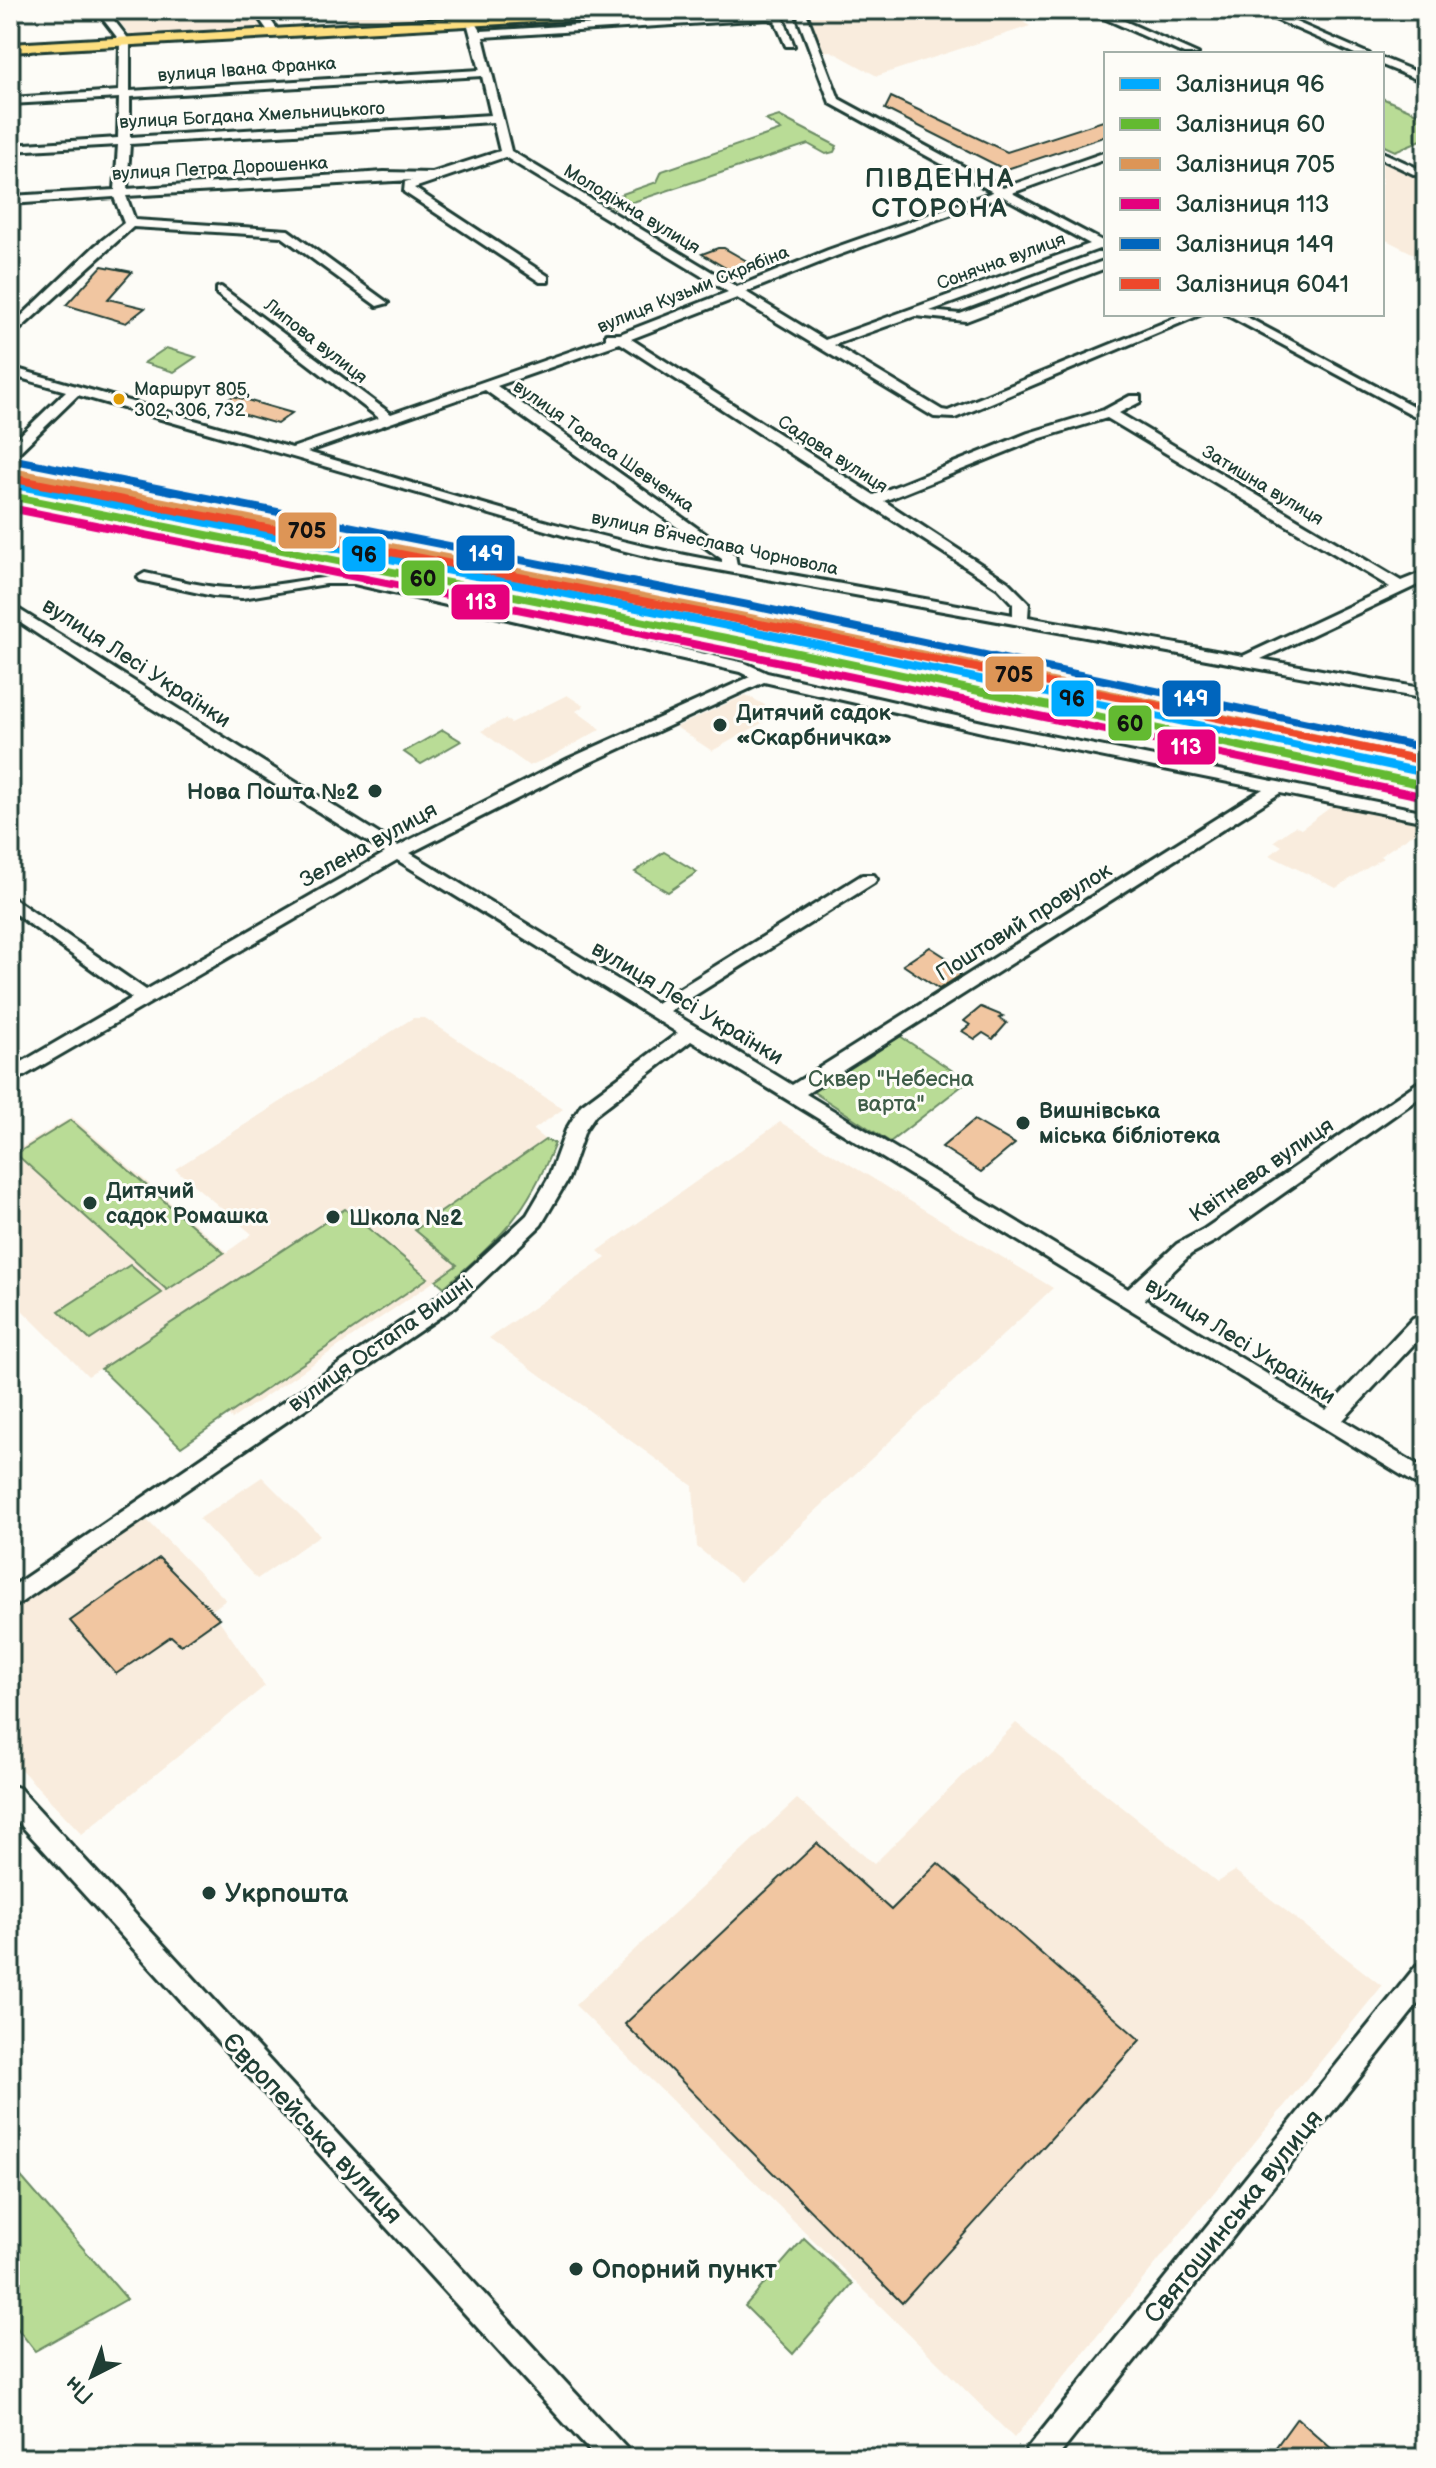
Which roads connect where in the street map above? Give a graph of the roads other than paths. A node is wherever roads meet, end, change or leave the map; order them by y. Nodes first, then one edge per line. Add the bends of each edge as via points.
1 (101, 10) edge
2 (258, 10) edge
3 (462, 10) edge
4 (676, 10) edge
5 (800, 10) edge
6 (1074, 10) edge
7 (1091, 10) edge
8 (1259, 10) edge
9 (474, 28) junction
10 (275, 33) junction
11 (125, 41) junction
12 (790, 44) dead end
13 (10, 48) edge
14 (1168, 52) edge
15 (1188, 52) edge
16 (1359, 52) edge
17 (1384, 62) edge
18 (485, 73) junction
19 (1426, 80) edge
20 (125, 95) junction
21 (10, 101) edge
22 (497, 118) junction
23 (124, 141) junction
24 (10, 148) edge
25 (506, 153) junction
26 (1104, 156) edge
27 (1384, 156) edge
28 (1426, 176) edge
29 (432, 177) junction
30 (121, 192) junction
31 (1002, 192) junction
32 (10, 200) edge
33 (130, 223) junction
34 (1103, 246) edge
35 (1104, 265) edge
36 (544, 279) dead end
37 (221, 291) dead end
38 (736, 293) junction
39 (382, 303) dead end
40 (914, 312) junction
41 (1191, 316) edge
42 (1235, 316) edge
43 (10, 334) edge
44 (614, 337) junction
45 (823, 345) junction
46 (10, 371) edge
47 (487, 385) junction
48 (75, 390) junction
49 (1135, 399) dead end
50 (1109, 413) junction
51 (1426, 418) edge
52 (389, 419) junction
53 (10, 453) edge
54 (292, 453) junction
55 (872, 501) junction
56 (729, 569) junction
57 (1426, 575) edge
58 (145, 577) dead end
59 (1401, 587) junction
60 (10, 609) edge
61 (1020, 621) junction
62 (1244, 661) junction
63 (762, 677) junction
64 (1426, 694) edge
65 (1278, 786) junction
66 (1426, 817) edge
67 (397, 853) junction
68 (868, 879) dead end
69 (10, 902) edge
70 (145, 999) junction
71 (656, 1011) junction
72 (691, 1032) junction
73 (10, 1077) edge
74 (1426, 1084) edge
75 (792, 1094) junction
76 (1129, 1300) junction
77 (1426, 1321) edge
78 (1328, 1422) junction
79 (1426, 1481) edge
80 (10, 1600) edge
81 (10, 1796) edge
82 (1426, 1974) edge
83 (616, 2458) edge
84 (1038, 2458) edge

1 - 11 street
2 - 10 street
3 - 9 street
4 - 9 main road
5 - 31 street via 834,101
6 - 14 street
7 - 15 street
8 - 16 street
9 - 10 main road
9 - 12 street via 569,34 769,16 779,19
9 - 18 street
10 - 11 main road
11 - 13 main road
11 - 20 street
17 - 19 street
18 - 20 street, вулиця Івана Франка
18 - 22 street
20 - 21 street, вулиця Івана Франка
20 - 23 street
22 - 23 street, вулиця Богдана Хмельницького
22 - 25 street
23 - 24 street, вулиця Богдана Хмельницького
23 - 30 street
25 - 29 street
25 - 38 street, Молодіжна вулиця
26 - 31 street, вулиця Кузьми Скрябіна
27 - 28 street
29 - 30 street, вулиця Петра Дорошенка
29 - 36 street via 408,189
30 - 32 street, вулиця Петра Дорошенка
30 - 33 street
31 - 34 street
31 - 38 street, вулиця Кузьми Скрябіна
33 - 39 street via 284,233
33 - 43 street
34 - 40 street, Сонячна вулиця
35 - 40 street, Сонячна вулиця via 961,318
37 - 52 street, Липова вулиця
38 - 44 street, вулиця Кузьми Скрябіна
38 - 45 street, Молодіжна вулиця
40 - 45 street, Сонячна вулиця
41 - 45 street, Молодіжна вулиця via 950,415 939,414
42 - 51 street
44 - 47 street, вулиця Кузьми Скрябіна
44 - 55 street, Садова вулиця
46 - 48 street, вулиця Вʼячеслава Чорновола
47 - 52 street, вулиця Кузьми Скрябіна
47 - 56 street, вулиця Тараса Шевченка via 730,558
48 - 53 street
48 - 54 street, вулиця Вʼячеслава Чорновола
49 - 50 street
50 - 55 street via 1033,436
50 - 59 street, Затишна вулиця
52 - 54 street, вулиця Кузьми Скрябіна
54 - 56 street, вулиця Вʼячеслава Чорновола via 571,533
55 - 61 street, Садова вулиця via 1003,585 1021,603
56 - 61 street, вулиця Вʼячеслава Чорновола
57 - 59 street
58 - 63 street via 242,593 354,580 745,668
59 - 62 street
60 - 67 street, вулиця Лесі Українки
61 - 62 street, вулиця Вʼячеслава Чорновола
62 - 64 street, вулиця Вʼячеслава Чорновола
63 - 65 street
63 - 67 street, Зелена вулиця via 638,732
65 - 66 street
65 - 75 street, Поштовий провулок
67 - 70 street, Зелена вулиця
67 - 71 street, вулиця Лесі Українки
68 - 71 street
69 - 70 street
70 - 73 street, Зелена вулиця
71 - 72 street, вулиця Лесі Українки
72 - 75 street, вулиця Лесі Українки
72 - 80 street, вулиця Остапа Вишні via 588,1110 534,1220 449,1300
74 - 76 street, Квітнева вулиця via 1184,1249
75 - 76 street, вулиця Лесі Українки
76 - 78 street, вулиця Лесі Українки
77 - 78 street
78 - 79 street, вулиця Лесі Українки
81 - 83 street, Європейська вулиця
82 - 84 street, Святошинська вулиця

